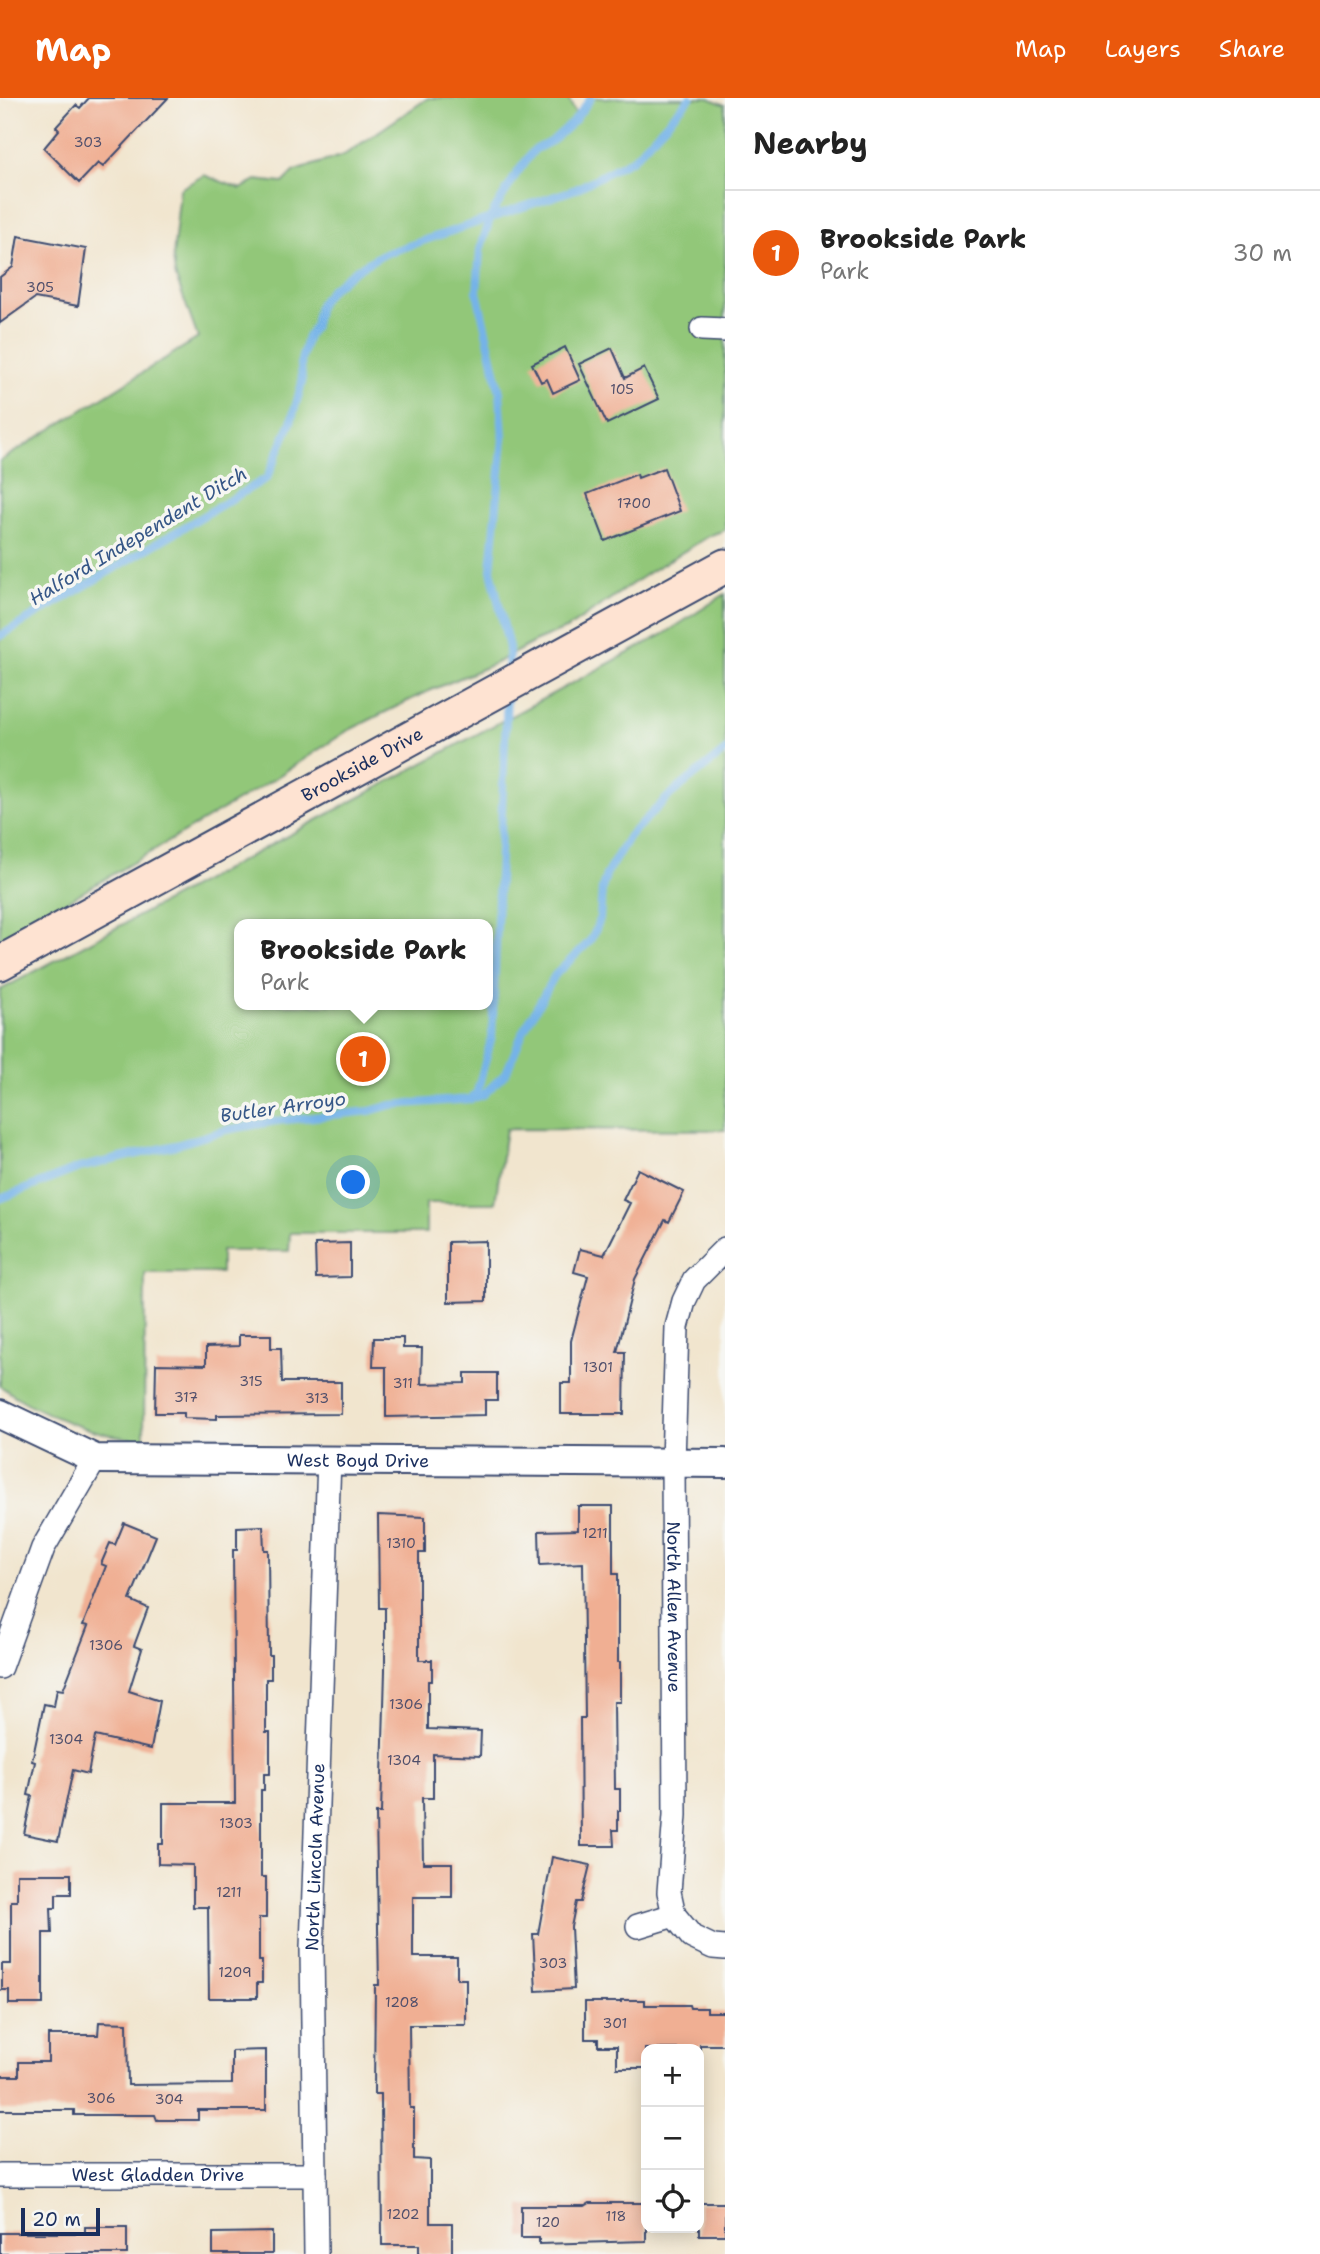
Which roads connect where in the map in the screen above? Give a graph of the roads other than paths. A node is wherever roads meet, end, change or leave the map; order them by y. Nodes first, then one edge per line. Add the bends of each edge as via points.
1 (702, 329) dead end
2 (725, 330) edge
3 (725, 566) edge
4 (0, 963) edge
5 (725, 1249) edge
6 (0, 1414) edge
7 (95, 1459) junction
8 (329, 1459) junction
9 (673, 1463) junction
10 (725, 1463) edge
11 (0, 1667) edge
12 (674, 1915) junction
13 (638, 1926) dead end
14 (725, 1948) edge
15 (0, 2175) edge
16 (315, 2175) junction
17 (316, 2254) edge

1 - 2 street
3 - 4 main road, Brookside Drive
5 - 9 street, North Allen Avenue via 694,1280 677,1327
6 - 7 street, West Boyd Drive
7 - 8 street, West Boyd Drive
7 - 11 street via 43,1548
8 - 9 street, West Boyd Drive
8 - 16 street, North Lincoln Avenue via 312,1948
9 - 10 street, West Boyd Drive
9 - 12 street, North Allen Avenue via 675,1815 669,1892
12 - 13 street
12 - 14 street via 692,1937
15 - 16 street, West Gladden Drive
16 - 17 street, North Lincoln Avenue

